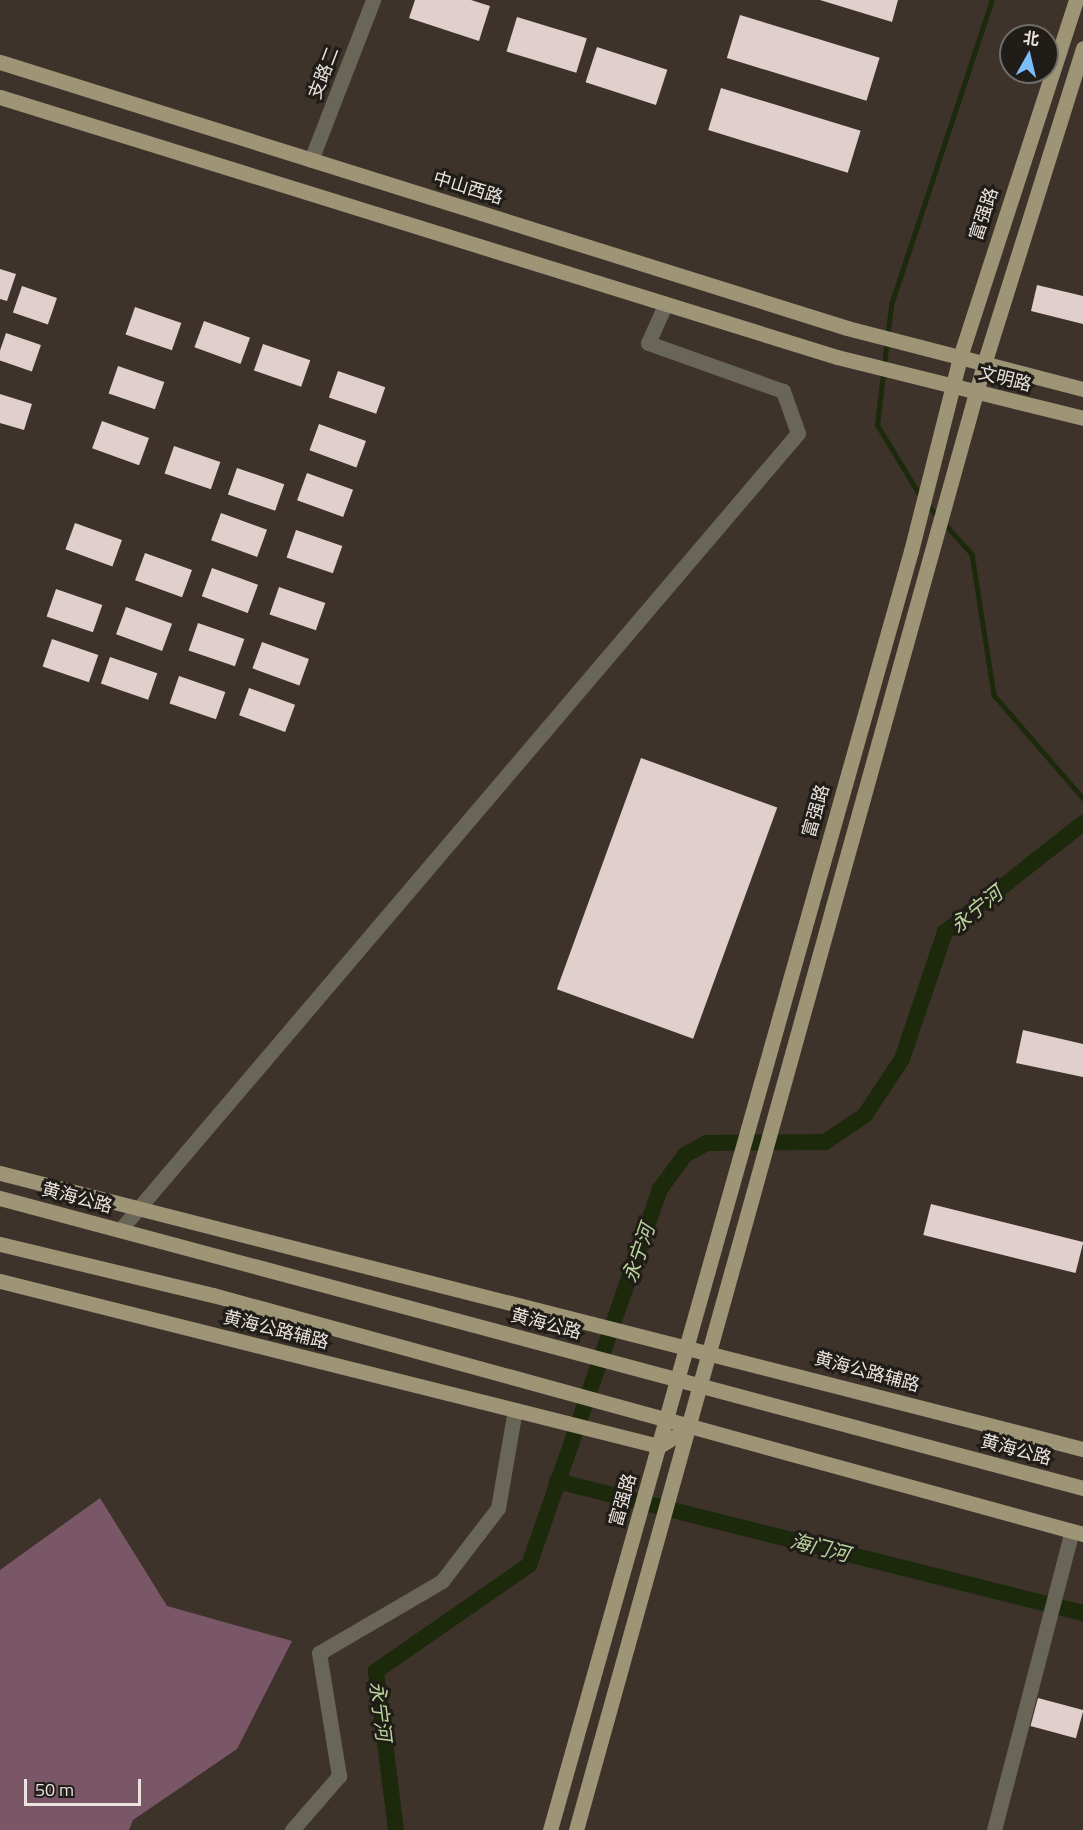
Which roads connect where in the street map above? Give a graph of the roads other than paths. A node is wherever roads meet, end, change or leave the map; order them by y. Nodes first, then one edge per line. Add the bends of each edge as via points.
1 (373, 0) edge
2 (1076, 0) edge
3 (1083, 48) edge
4 (0, 62) edge
5 (0, 97) edge
6 (311, 160) junction
7 (665, 305) junction
8 (925, 348) joint
9 (960, 357) junction
10 (984, 364) junction
11 (953, 386) junction
12 (1083, 389) edge
13 (977, 392) junction
14 (1083, 418) edge
15 (0, 1173) edge
16 (0, 1198) edge
17 (138, 1210) junction
18 (120, 1230) junction
19 (0, 1244) edge
20 (0, 1281) edge
21 (688, 1345) junction
22 (711, 1351) junction
23 (678, 1381) junction
24 (702, 1388) junction
25 (515, 1410) junction
26 (667, 1420) junction
27 (691, 1426) junction
28 (659, 1446) junction
29 (1083, 1449) edge
30 (1083, 1488) edge
31 (1078, 1533) edge
32 (292, 1830) edge
33 (550, 1830) edge
34 (576, 1830) edge
35 (994, 1830) edge

1 - 6 street, 支路二
2 - 9 main road, 富强路
3 - 10 main road
4 - 6 main road, 中山西路
5 - 7 main road
6 - 8 main road, 中山西路 via 847,328
7 - 11 main road, 文明路 via 837,357
7 - 17 street via 648,343 783,391 798,433
8 - 9 main road, 文明路
9 - 10 main road, 文明路
9 - 11 main road, 富强路
10 - 12 main road, 文明路
10 - 13 main road
11 - 13 main road, 文明路
11 - 21 main road, 富强路 via 910,551 758,1080
13 - 14 main road, 文明路
13 - 22 main road via 933,562 783,1082
15 - 17 main road
16 - 18 main road, 黄海公路
17 - 18 street
17 - 21 main road, 黄海公路辅路
18 - 23 main road, 黄海公路
19 - 26 main road via 213,1295
20 - 25 main road, 黄海公路辅路
21 - 22 main road, 黄海公路辅路
21 - 23 main road, 富强路
22 - 24 main road
22 - 29 main road, 黄海公路辅路
23 - 24 main road, 黄海公路
23 - 26 main road, 富强路
24 - 27 main road
24 - 30 main road, 黄海公路
25 - 28 main road, 黄海公路辅路
25 - 32 street via 498,1508 442,1581 319,1653 339,1776
26 - 27 main road
26 - 28 main road, 富强路
27 - 28 main road
27 - 31 main road
27 - 34 main road
28 - 33 main road, 富强路
31 - 35 street

